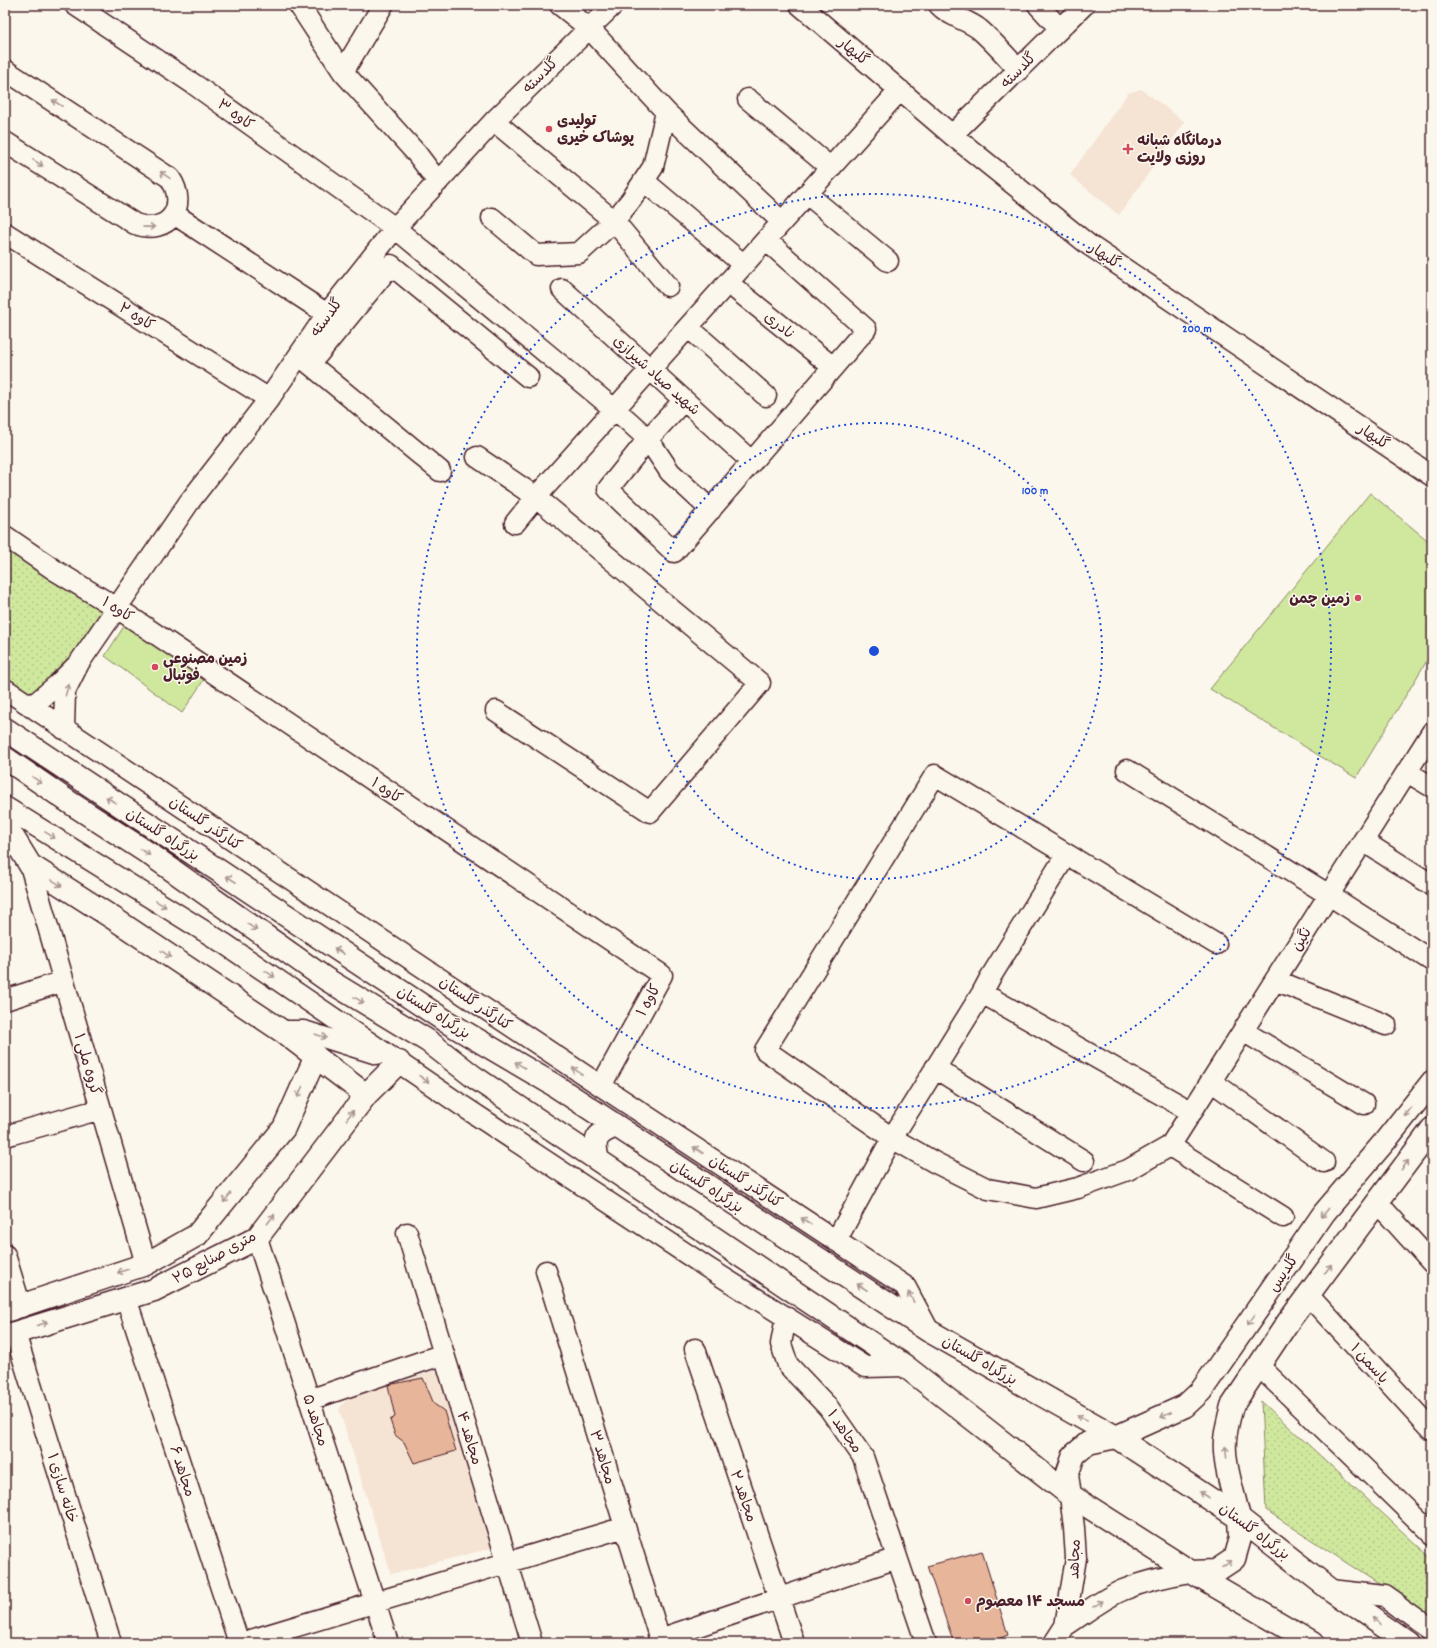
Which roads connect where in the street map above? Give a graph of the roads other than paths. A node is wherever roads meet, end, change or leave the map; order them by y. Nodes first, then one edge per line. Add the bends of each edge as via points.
1 (75, 5) edge
2 (299, 5) edge
3 (383, 5) edge
4 (560, 5) edge
5 (613, 5) edge
6 (800, 5) edge
7 (939, 5) edge
8 (1038, 5) edge
9 (1084, 5) edge
10 (589, 28) junction
11 (1060, 29) junction
12 (5, 70) edge
13 (1019, 70) junction
14 (343, 72) junction
15 (900, 90) junction
16 (748, 99) dead end
17 (666, 112) junction
18 (494, 121) junction
19 (952, 135) junction
20 (5, 142) edge
21 (831, 168) junction
22 (644, 181) junction
23 (438, 182) junction
24 (807, 194) junction
25 (174, 214) junction
26 (492, 218) dead end
27 (614, 221) junction
28 (782, 222) junction
29 (395, 228) junction
30 (5, 234) edge
31 (766, 240) junction
32 (888, 261) dead end
33 (744, 265) junction
34 (728, 283) junction
35 (668, 286) dead end
36 (562, 289) dead end
37 (327, 314) junction
38 (688, 327) junction
39 (305, 360) junction
40 (833, 367) junction
41 (650, 370) junction
42 (528, 377) dead end
43 (766, 396) dead end
44 (269, 399) junction
45 (684, 400) junction
46 (615, 410) junction
47 (648, 439) junction
48 (477, 457) dead end
49 (752, 462) junction
50 (440, 471) dead end
51 (1432, 476) edge
52 (536, 497) junction
53 (711, 510) junction
54 (515, 523) dead end
55 (5, 536) edge
56 (117, 608) junction
57 (79, 663) junction
58 (5, 689) edge
59 (31, 707) junction
60 (496, 711) dead end
61 (5, 729) edge
62 (64, 729) junction
63 (1432, 732) edge
64 (5, 758) edge
65 (1127, 770) dead end
66 (1407, 772) junction
67 (1432, 787) edge
68 (5, 807) edge
69 (11, 820) edge
70 (1363, 841) junction
71 (1066, 855) junction
72 (30, 866) junction
73 (1432, 885) edge
74 (1329, 895) junction
75 (1216, 944) dead end
76 (1432, 961) edge
77 (1275, 980) junction
78 (64, 982) junction
79 (982, 993) junction
80 (5, 1000) edge
81 (1386, 1025) dead end
82 (1243, 1030) junction
83 (282, 1031) junction
84 (316, 1056) junction
85 (399, 1062) junction
86 (935, 1068) junction
87 (1211, 1081) junction
88 (1432, 1082) edge
89 (601, 1086) junction
90 (366, 1095) junction
91 (1364, 1104) dead end
92 (101, 1109) junction
93 (589, 1109) junction
94 (1192, 1112) junction
95 (616, 1126) junction
96 (1432, 1129) edge
97 (5, 1136) edge
98 (892, 1138) junction
99 (569, 1141) junction
100 (1170, 1146) junction
101 (598, 1160) junction
102 (1084, 1162) dead end
103 (1324, 1162) dead end
104 (1377, 1202) junction
105 (1282, 1217) dead end
106 (407, 1233) dead end
107 (257, 1238) junction
108 (836, 1241) junction
109 (5, 1255) edge
110 (1432, 1263) edge
111 (146, 1264) junction
112 (546, 1271) dead end
113 (154, 1290) junction
114 (1308, 1295) junction
115 (126, 1298) junction
116 (13, 1309) edge
117 (786, 1317) junction
118 (930, 1331) junction
119 (10, 1334) edge
120 (695, 1349) dead end
121 (444, 1354) junction
122 (905, 1366) junction
123 (1259, 1366) junction
124 (309, 1400) junction
125 (1432, 1430) edge
126 (1116, 1437) junction
127 (1070, 1495) junction
128 (1239, 1518) junction
129 (625, 1527) junction
130 (1432, 1534) edge
131 (897, 1558) junction
132 (508, 1562) junction
133 (1191, 1572) junction
134 (1332, 1590) junction
135 (779, 1598) junction
136 (375, 1602) junction
137 (1065, 1626) junction
138 (1432, 1630) edge
139 (660, 1641) edge
140 (1308, 1641) edge
141 (111, 1643) edge
142 (240, 1643) edge
143 (388, 1643) edge
144 (532, 1643) edge
145 (794, 1643) edge
146 (926, 1643) edge
147 (1054, 1643) edge
148 (1408, 1643) edge

1 - 29 street, کاوه ۳ via 195,85
2 - 14 street
3 - 14 street
4 - 10 street
5 - 10 street, گلدسته
6 - 15 street, گلبهار
7 - 13 street via 955,18 979,30
8 - 11 street
9 - 11 street, گلدسته
10 - 17 street
10 - 18 street, گلدسته
11 - 13 street, گلدسته
25 -> 12 street via 178,197 170,178
13 - 19 street, گلدسته
14 - 23 street
15 - 19 street, گلبهار
15 - 21 street
16 - 21 street
17 - 22 street via 653,168
17 - 28 street
18 - 23 street, گلدسته
18 - 27 street
19 - 51 street, گلبهار via 1089,245
20 -> 25 street via 144,228 164,224
21 - 24 street
22 - 27 street
22 - 33 street
23 - 29 street, گلدسته
24 - 28 street
24 - 32 street
25 - 37 street
26 - 27 street via 536,255 579,253
27 - 35 street
28 - 31 street
29 - 37 street, گلدسته
29 - 46 street, کاوه ۳
30 - 44 street, کاوه ۲
31 - 33 street
31 - 40 street via 866,329
33 - 34 street
34 - 38 street
34 - 40 street, نادری
36 - 41 street, شهید صیاد شیرازی
37 - 39 street, گلدسته
38 - 41 street
38 - 43 street
39 - 42 street via 391,265
39 - 44 street, گلدسته
39 - 50 street
40 - 49 street
41 - 45 street, شهید صیاد شیرازی
41 - 46 street
44 - 56 street, گلدسته via 190,501
45 - 47 street
45 - 49 street, شهید صیاد شیرازی
46 - 47 street, کاوه ۳
46 - 52 street
47 - 53 street, کاوه ۳ via 670,472
47 - 53 street via 608,489 674,552
48 - 52 street
49 - 53 street
52 - 54 street
52 - 60 street via 760,682 650,812
55 - 56 street, کاوه ۱
56 - 57 street, گلدسته
56 - 89 street, کاوه ۱ via 662,974
57 - 59 street
62 -> 57 street via 65,690
58 - 59 street, کنارگذر گلستان
59 - 62 street, کنارگذر گلستان
93 -> 61 main road, بزرگراه گلستان via 554,1085 447,1022
89 -> 62 street, کنارگذر گلستان
63 - 66 street, نگین
64 -> 99 main road, بزرگراه گلستان via 151,855 326,979 428,1041 474,1077
65 - 74 street
66 - 67 street
66 - 70 street, نگین
68 - 69 street
69 - 72 main road
69 -> 85 street via 225,944
70 - 73 street
70 - 74 street, نگین
71 - 75 street
71 - 79 street
71 - 98 street via 935,775 765,1050
72 - 78 street, گروه ملی ۱
72 -> 83 main road
74 - 76 street
74 - 77 street, نگین
77 - 81 street
77 - 82 street, نگین
78 - 80 street
78 - 92 street, گروه ملی ۱
79 - 86 street
79 - 94 street
82 - 87 street, نگین
82 - 91 street
83 - 84 main road
83 -> 85 street via 304,1031
84 - 90 main road
84 -> 111 main road, ۲۵ متری صنایع via 284,1128 197,1235
85 - 90 main road, ۲۵ متری صنایع
85 -> 117 street
86 - 98 street
86 - 102 street
87 - 94 street, نگین
87 - 103 street
88 -> 126 main road, گلدیس via 1324,1213 1201,1391 1185,1406
108 -> 89 street, کنارگذر گلستان
107 -> 90 main road, ۲۵ متری صنایع
92 - 97 street
92 - 111 street, گروه ملی ۱
93 - 95 main road, بزرگراه گلستان
93 - 99 main road via 587,1130 581,1137
94 - 100 street, نگین
95 - 101 main road via 604,1131 597,1138 595,1145
118 -> 95 main road, بزرگراه گلستان
104 -> 96 main road
98 - 100 street via 988,1189 1036,1198 1078,1188 1128,1170
98 - 108 street
99 - 101 main road, بزرگراه گلستان
100 - 105 street
101 - 122 main road, بزرگراه گلستان
104 - 110 street
114 -> 104 main road
106 - 121 street, مجاهد ۴
107 - 113 main road, ۲۵ متری صنایع
107 - 124 street, ۵ مجاهد
118 -> 108 street, کنارگذر گلستان via 905,1286
109 - 116 street
111 - 113 main road
111 -> 116 main road, ۲۵ متری صنایع
112 - 129 street, مجاهد ۳
113 - 115 main road, ۲۵ متری صنایع
114 - 123 main road
114 - 125 street, یاسمن ۱
119 -> 115 main road, ۲۵ متری صنایع
115 - 142 street, ۶ مجاهد
117 - 122 street via 865,1367
117 - 131 street, ۱ مجاهد via 781,1344 788,1365 828,1406 863,1457
126 -> 118 main road, بزرگراه گلستان
119 - 141 street, خانه سازی ۱
120 - 135 street, مجاهد ۲
121 - 124 street
121 - 132 street, مجاهد ۴
122 - 127 main road, بزرگراه گلستان
128 -> 123 main road via 1225,1441 1232,1406
123 - 130 street
124 - 136 street, ۵ مجاهد
126 - 127 main road, گلدیس via 1088,1443 1074,1455 1067,1475
128 -> 126 main road, بزرگراه گلستان
127 - 133 main road, بزرگراه گلستان
127 - 137 street, مجاهد via 1076,1558
133 -> 128 main road via 1216,1571 1234,1559 1240,1538
128 - 134 main road, بزرگراه گلستان
129 - 132 street
129 - 139 street, مجاهد ۳
131 - 135 street
131 - 146 street, ۱ مجاهد
132 - 136 street
132 - 144 street, مجاهد ۴
137 -> 133 street via 1121,1591 1154,1579
133 - 140 main road, بزرگراه گلستان
134 - 138 street via 1384,1596
148 -> 134 main road, بزرگراه گلستان
135 - 139 street
135 - 145 street, مجاهد ۲
136 - 142 street
136 - 143 street, ۵ مجاهد
137 - 147 street, مجاهد

